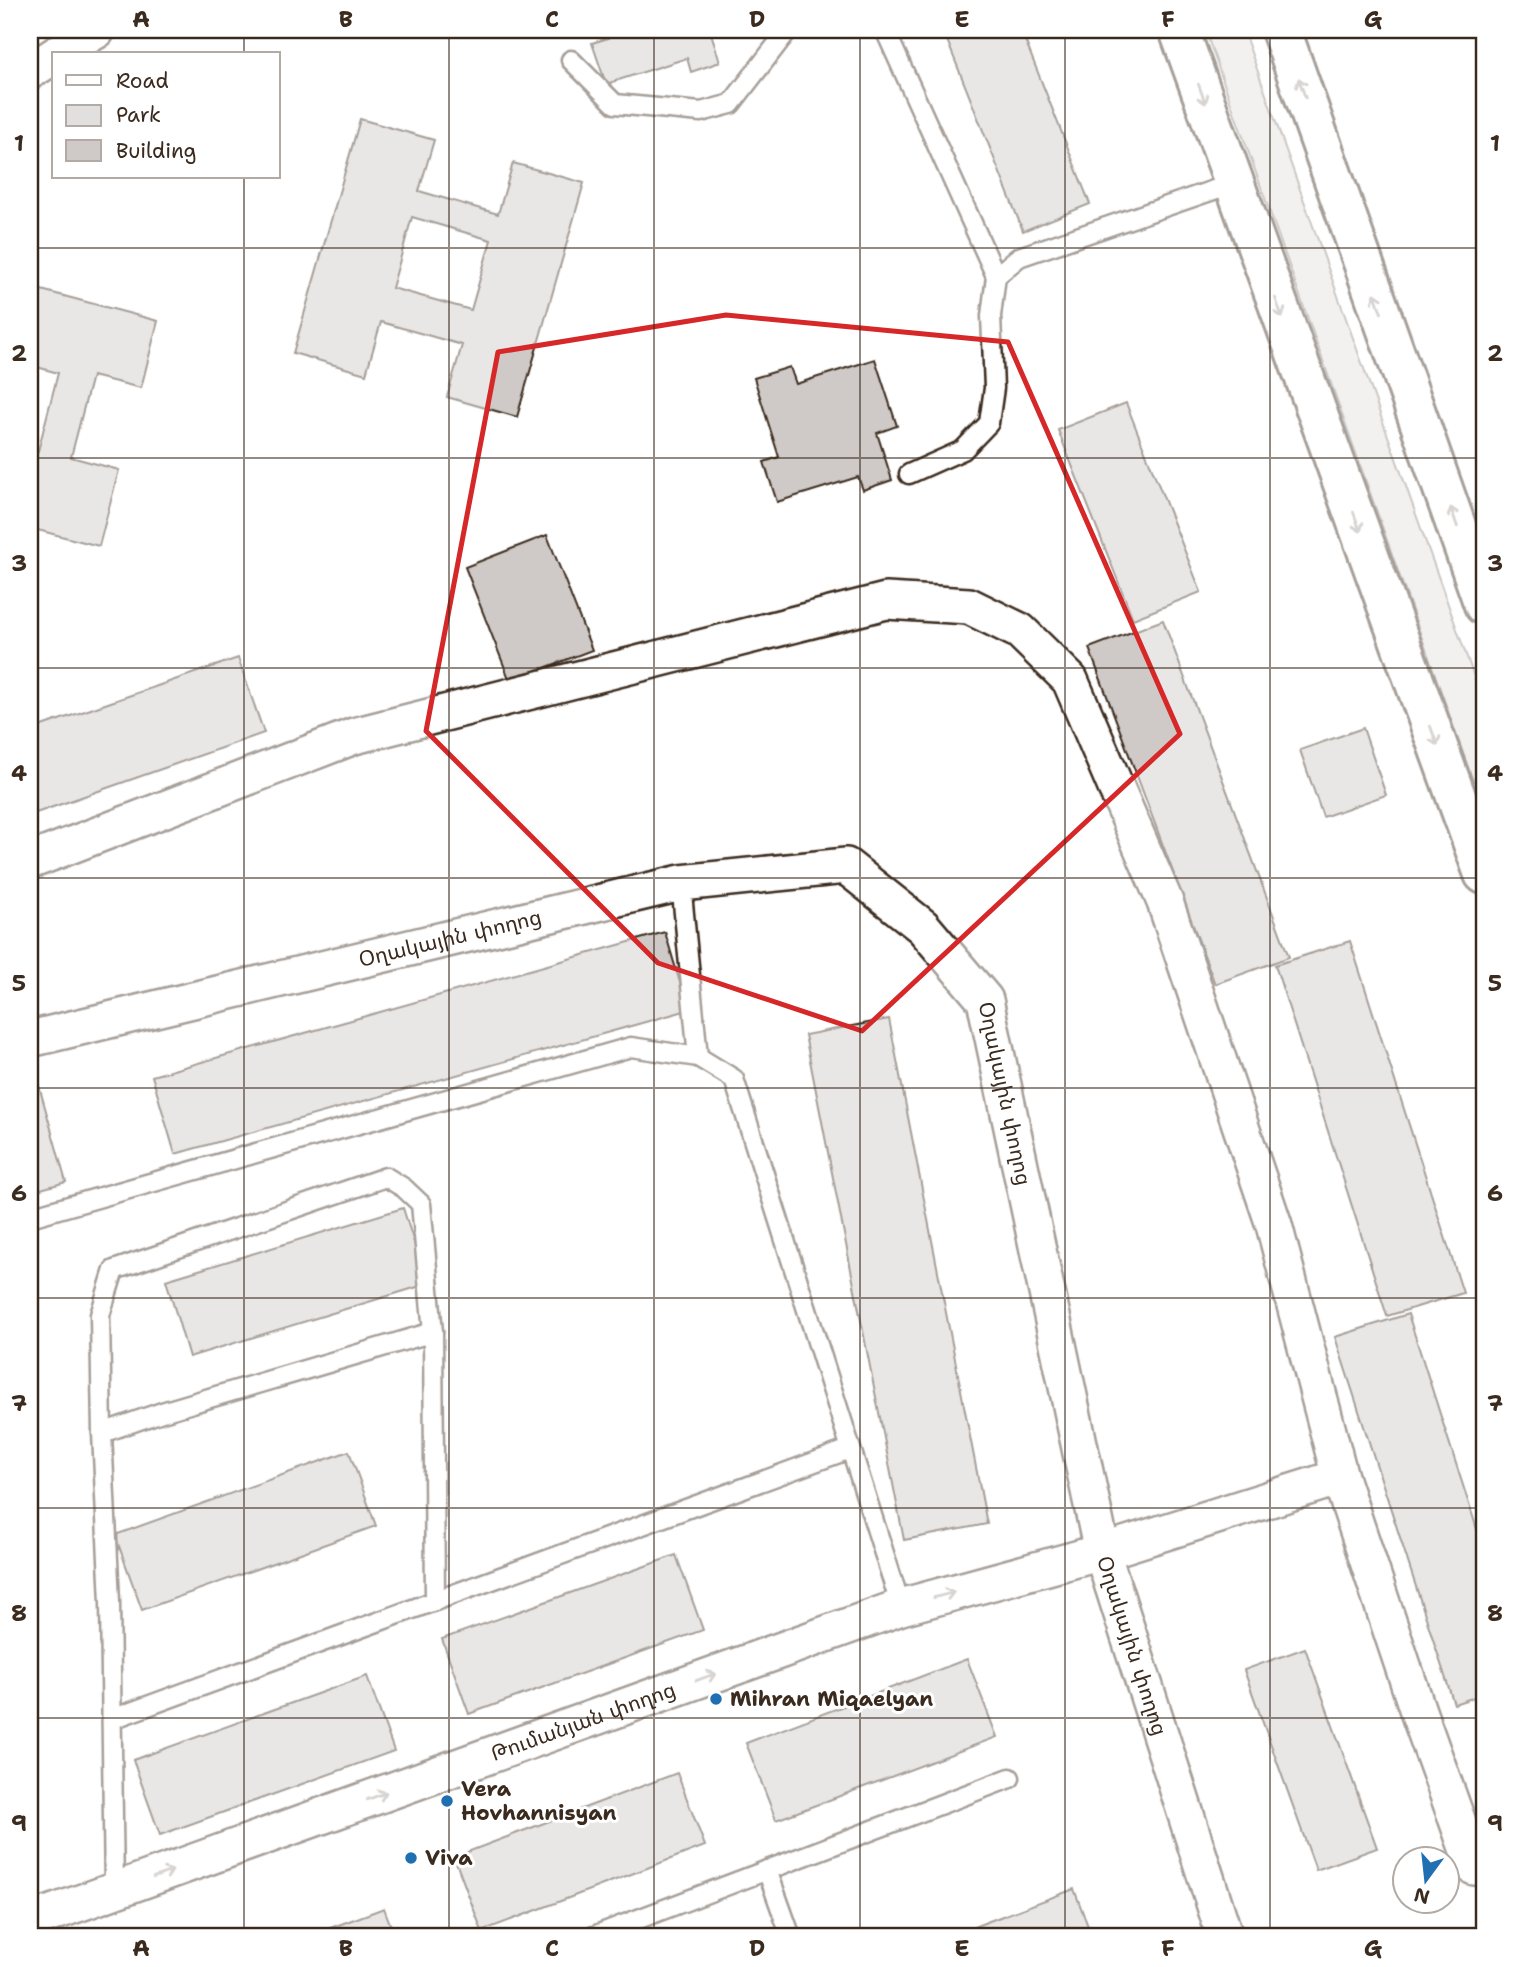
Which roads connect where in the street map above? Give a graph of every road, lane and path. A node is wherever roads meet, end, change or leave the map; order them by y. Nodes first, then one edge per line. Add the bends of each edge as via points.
1 (97, 30) edge
2 (788, 30) edge
3 (885, 30) edge
4 (1179, 30) edge
5 (1282, 30) edge
6 (61, 52) edge
7 (52, 57) edge
8 (571, 60) dead end
9 (30, 71) edge
10 (1234, 183) junction
11 (996, 276) junction
12 (909, 474) dead end
13 (1476, 555) edge
14 (1484, 605) edge
15 (30, 861) edge
16 (1484, 874) edge
17 (681, 883) junction
18 (30, 1039) edge
19 (698, 1057) junction
20 (30, 1217) edge
21 (433, 1332) junction
22 (102, 1433) junction
23 (850, 1449) junction
24 (1340, 1477) junction
25 (1102, 1552) junction
26 (435, 1601) junction
27 (901, 1607) junction
28 (112, 1719) junction
29 (1010, 1778) dead end
30 (1474, 1867) dead end
31 (767, 1870) junction
32 (114, 1891) junction
33 (30, 1921) edge
34 (36, 1937) edge
35 (591, 1937) edge
36 (791, 1937) edge
37 (1225, 1937) edge

1 - 6 street
2 - 8 lane via 732,104 701,112 615,104
3 - 11 lane
4 -> 10 street
13 -> 5 street
7 - 9 street
10 - 11 lane via 1019,257
10 -> 16 street
11 - 12 lane via 991,316 995,388 989,423 963,450
13 - 14 street
15 - 24 street via 354,736 886,601 969,606 1020,631 1070,680 1076,692 1165,902 1274,1225
17 - 18 street, Օղակային փողոց
17 - 19 lane
17 - 25 street, Օղակային փողոց via 846,866 923,927 985,1000
19 - 20 lane via 631,1047
19 - 23 lane via 734,1079
21 - 22 lane
21 - 22 lane via 421,1204 386,1177 114,1270 100,1315
21 - 26 lane
22 - 28 lane
23 - 26 lane
23 - 27 lane
24 - 25 street, Թումանյան փողոց
24 - 30 street
27 -> 25 street, Թումանյան փողոց
25 - 37 street, Օղակային փողոց
26 - 28 lane
32 -> 27 street, Թումանյան փողոց
28 - 32 lane
29 - 31 lane
31 - 35 lane
31 - 36 lane
32 - 33 street, Թումանյան փողոց
33 - 34 street

